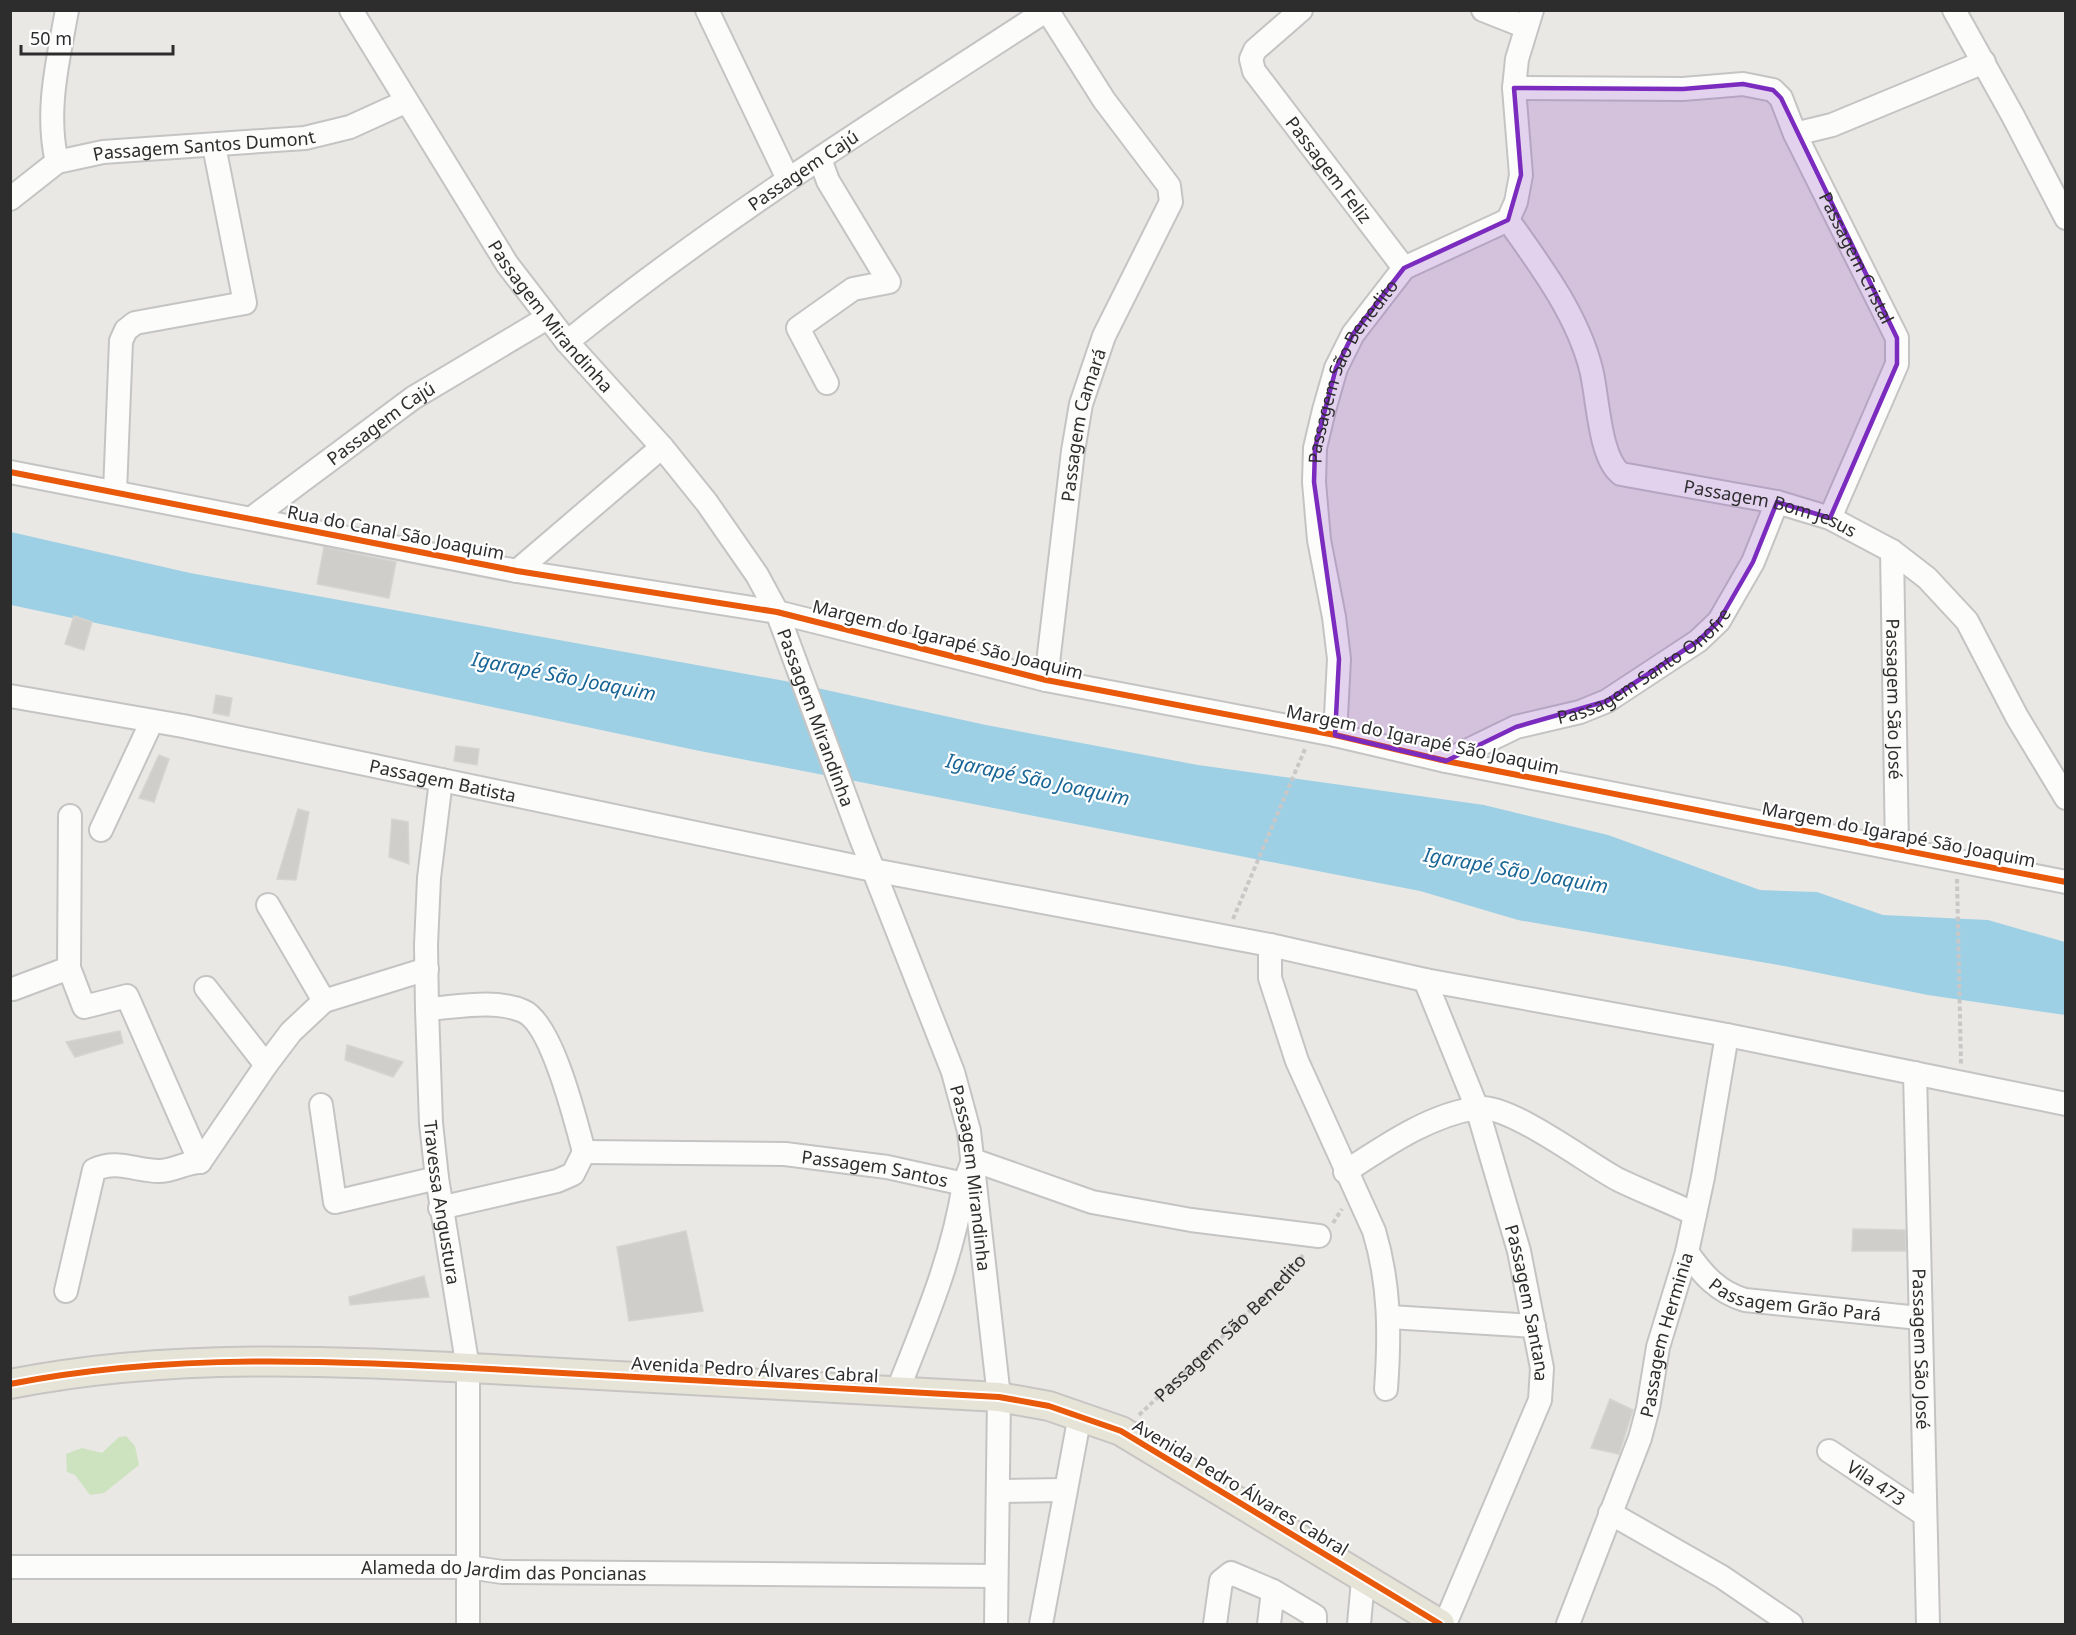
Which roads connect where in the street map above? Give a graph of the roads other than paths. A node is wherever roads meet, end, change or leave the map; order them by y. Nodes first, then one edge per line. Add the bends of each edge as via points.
1 (67, 10) edge
2 (351, 10) edge
3 (707, 10) edge
4 (1301, 10) edge
5 (1484, 10) edge
6 (1954, 10) edge
7 (1047, 11) edge
8 (1529, 19) edge
9 (1984, 62) junction
10 (1514, 88) junction
11 (405, 102) junction
12 (1795, 134) junction
13 (214, 146) junction
14 (819, 159) junction
15 (57, 162) junction
16 (788, 179) junction
17 (10, 199) edge
18 (2066, 218) edge
19 (1508, 220) junction
20 (1404, 268) junction
21 (547, 318) junction
22 (567, 342) junction
23 (826, 383) dead end
24 (662, 447) junction
25 (10, 472) edge
26 (115, 492) junction
27 (1777, 502) junction
28 (252, 518) junction
29 (1830, 518) junction
30 (1892, 551) junction
31 (518, 571) junction
32 (780, 621) junction
33 (1046, 680) junction
34 (10, 696) edge
35 (152, 721) junction
36 (1335, 735) junction
37 (1446, 760) junction
38 (441, 780) junction
39 (2066, 798) edge
40 (70, 816) dead end
41 (101, 830) dead end
42 (1897, 849) junction
43 (873, 870) junction
44 (2066, 882) edge
45 (268, 905) dead end
46 (1270, 945) junction
47 (69, 968) junction
48 (427, 969) junction
49 (1425, 980) junction
50 (206, 988) dead end
51 (13, 989) dead end
52 (324, 1001) junction
53 (427, 1009) junction
54 (1727, 1035) junction
55 (266, 1065) junction
56 (1916, 1073) junction
57 (2066, 1104) edge
58 (321, 1105) dead end
59 (1477, 1108) junction
60 (584, 1152) junction
61 (973, 1160) junction
62 (200, 1162) junction
63 (437, 1178) junction
64 (1349, 1181) junction
65 (964, 1184) junction
66 (440, 1208) junction
67 (1695, 1214) junction
68 (1319, 1236) road end
69 (1687, 1252) junction
70 (66, 1290) dead end
71 (1390, 1317) junction
72 (1919, 1318) junction
73 (1534, 1326) junction
74 (468, 1368) junction
75 (10, 1384) edge
76 (1386, 1389) dead end
77 (897, 1392) junction
78 (999, 1397) junction
79 (1080, 1415) junction
80 (1829, 1450) dead end
81 (1065, 1490) junction
82 (998, 1491) junction
83 (1610, 1513) junction
84 (1924, 1515) junction
85 (468, 1567) junction
86 (10, 1568) edge
87 (996, 1576) junction
88 (1363, 1580) junction
89 (1274, 1591) junction
90 (468, 1624) edge
91 (996, 1624) edge
92 (1041, 1624) edge
93 (1215, 1624) edge
94 (1269, 1624) edge
95 (1315, 1624) edge
96 (1359, 1624) edge
97 (1440, 1624) edge
98 (1445, 1624) edge
99 (1568, 1624) edge
100 (1791, 1624) edge
101 (1928, 1624) edge

1 - 15 street via 52,93
2 - 11 street, Passagem Mirandinha
3 - 16 street
4 - 20 street, Passagem Feliz via 1255,50 1251,59 1254,71
5 - 8 street
6 - 9 street
7 - 14 street, Passagem Cajú
7 - 33 street, Passagem Camará via 1104,100 1169,186 1171,202 1104,336 1081,404
8 - 10 street via 1517,59
9 - 12 street via 1832,125
9 - 18 street
10 - 12 street, Passagem Cristal via 1761,86 1781,98
10 - 19 street via 1521,175
11 - 13 street, Passagem Santos Dumont via 328,133
11 - 21 street, Passagem Mirandinha via 507,264
12 - 29 street, Passagem Cristal via 1897,338 1897,364
13 - 15 street, Passagem Santos Dumont via 103,152
13 - 26 street via 245,302 135,323 126,330 121,341
14 - 16 street, Passagem Cajú
14 - 23 street via 828,181 889,282 854,289 798,328
15 - 17 street, Passagem Santos Dumont
16 - 22 street, Passagem Cajú via 675,258
19 - 20 street, Passagem São Benedito
19 - 27 street, Passagem Bom Jesus via 1545,273 1579,335 1591,366 1607,454 1616,470
20 - 36 street, Passagem São Benedito via 1372,306 1336,368 1315,448 1319,540 1338,659
21 - 22 street, Passagem Mirandinha
21 - 28 street, Passagem Cajú via 413,398
22 - 24 street, Passagem Mirandinha
24 - 31 street
24 - 32 street, Passagem Mirandinha via 727,530
25 - 26 street, Rua do Canal São Joaquim
26 - 28 street, Rua do Canal São Joaquim
27 - 29 street, Passagem Bom Jesus
27 - 37 street, Passagem Santo Onofre via 1754,562 1719,621 1698,641 1607,701 1580,712 1516,727
28 - 31 street, Rua do Canal São Joaquim
29 - 30 street, Passagem Bom Jesus
30 - 39 street, Passagem Bom Jesus via 1927,578 1967,621 2022,726
30 - 42 street, Passagem São José
31 - 32 street, Rua do Canal São Joaquim
32 - 33 street, Margem do Igarapé São Joaquim
32 - 43 street, Passagem Mirandinha
33 - 36 street, Margem do Igarapé São Joaquim
34 - 35 street, Passagem Batista
35 - 38 street, Passagem Batista
35 - 41 street
36 - 37 street, Margem do Igarapé São Joaquim
37 - 42 street, Margem do Igarapé São Joaquim
38 - 43 street, Passagem Batista
38 - 48 street, Travessa Angustura via 429,879
40 - 47 street
42 - 44 street, Margem do Igarapé São Joaquim
43 - 46 street
43 - 61 street, Passagem Mirandinha via 952,1072
45 - 52 street
46 - 49 street
46 - 64 street via 1270,978 1278,1008
47 - 51 street
47 - 62 street via 84,1007 127,996
48 - 52 street
48 - 53 street, Travessa Angustura
49 - 54 street
49 - 59 street, Passagem Santana
50 - 55 street
52 - 55 street via 291,1032
53 - 60 street via 507,1006 526,1012 546,1036
53 - 63 street, Travessa Angustura
54 - 56 street
54 - 67 street, Passagem Herminia
55 - 62 street
56 - 57 street
56 - 72 street, Passagem São José
58 - 63 street via 335,1203
59 - 64 street via 1430,1122
59 - 67 street via 1507,1114 1618,1179
59 - 73 street, Passagem Santana via 1519,1251
60 - 65 street, Passagem Santos via 785,1154 887,1167
60 - 66 street via 573,1174 557,1181
61 - 65 street, Passagem Santos
61 - 68 street, Passagem Santos via 1092,1202 1191,1220
61 - 78 street, Passagem Mirandinha
62 - 70 street via 158,1171 124,1164 94,1170
63 - 66 street, Travessa Angustura
64 - 71 street via 1380,1251
65 - 77 street via 955,1233 938,1287
66 - 74 street, Travessa Angustura
67 - 69 street, Passagem Herminia
69 - 72 street, Passagem Grão Pará via 1727,1295
69 - 83 street, Passagem Herminia via 1658,1347 1640,1438
71 - 73 street
71 - 76 street
72 - 84 street, Passagem São José
73 - 98 street, Passagem Santana via 1542,1368 1540,1400
74 - 75 main road, Avenida Pedro Álvares Cabral via 251,1360 133,1365
74 - 77 main road, Avenida Pedro Álvares Cabral
74 - 85 street, Travessa Angustura
77 - 78 main road, Avenida Pedro Álvares Cabral
78 - 79 main road, Avenida Pedro Álvares Cabral
78 - 82 street
79 - 81 street
79 - 88 main road, Avenida Pedro Álvares Cabral via 1120,1431
80 - 84 street, Vila 473
81 - 82 street
81 - 92 street
82 - 87 street
83 - 99 street, Passagem Herminia
83 - 100 street via 1722,1577
84 - 101 street, Passagem São José
85 - 86 street, Alameda do Jardim das Poncianas
85 - 87 street, Alameda do Jardim das Poncianas via 502,1572
85 - 90 street, Travessa Angustura
87 - 91 street
88 - 96 street
88 - 97 main road, Avenida Pedro Álvares Cabral
89 - 93 street via 1231,1573 1225,1576
89 - 94 street
89 - 95 street via 1315,1616

